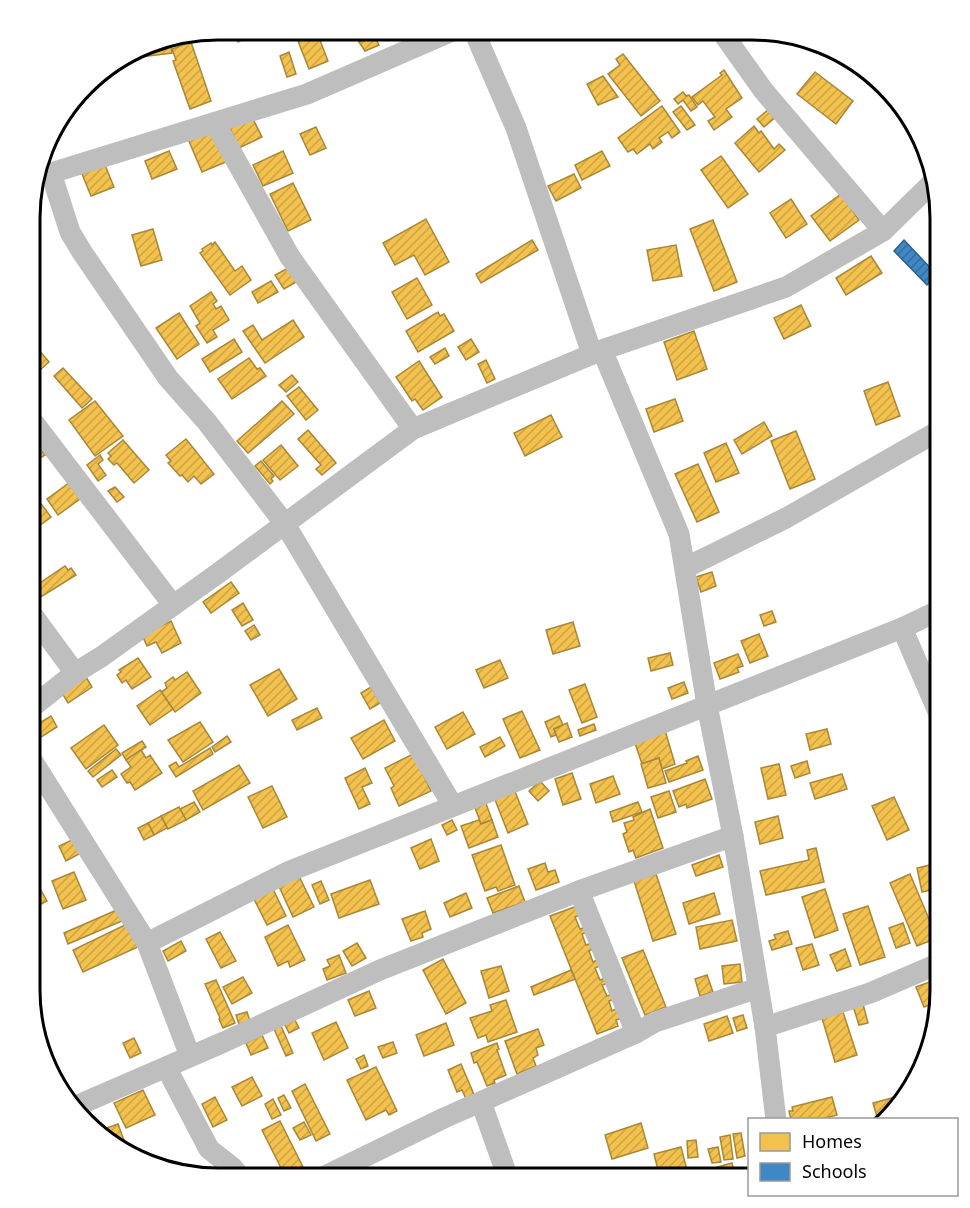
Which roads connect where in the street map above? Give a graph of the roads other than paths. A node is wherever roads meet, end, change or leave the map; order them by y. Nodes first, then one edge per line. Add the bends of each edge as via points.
1 (431, 40) edge
2 (478, 40) edge
3 (727, 40) edge
4 (215, 123) junction
5 (46, 176) edge
6 (44, 184) edge
7 (927, 188) edge
8 (883, 231) junction
9 (597, 352) junction
10 (413, 429) junction
11 (40, 431) edge
12 (930, 436) edge
13 (285, 524) junction
14 (685, 568) junction
15 (173, 605) junction
16 (929, 615) edge
17 (40, 625) edge
18 (902, 628) junction
19 (75, 673) junction
20 (929, 691) edge
21 (40, 701) edge
22 (707, 705) junction
23 (40, 773) edge
24 (453, 806) junction
25 (733, 836) junction
26 (579, 891) junction
27 (147, 943) junction
28 (929, 968) edge
29 (758, 988) junction
30 (765, 1027) junction
31 (636, 1033) junction
32 (190, 1056) junction
33 (166, 1067) junction
34 (481, 1102) junction
35 (82, 1103) edge
36 (777, 1118) edge
37 (232, 1167) edge
38 (344, 1167) edge
39 (504, 1167) edge

1 - 4 street via 307,94
2 - 9 street via 516,128
3 - 8 street via 763,90
4 - 5 street
4 - 10 street via 290,257
6 - 13 street via 70,232 168,378
7 - 8 street
8 - 9 street via 786,287
9 - 10 street
9 - 14 street via 679,534
10 - 13 street
11 - 15 street
12 - 14 street via 786,518
13 - 15 street
13 - 24 street
14 - 22 street
15 - 19 street
16 - 18 street
17 - 19 street
18 - 20 street
18 - 22 street
19 - 21 street
22 - 24 street
22 - 25 street
23 - 27 street
24 - 27 street via 290,871
25 - 26 street
25 - 29 street
26 - 31 street
26 - 32 street via 380,970
27 - 32 street
28 - 30 street via 870,993
29 - 30 street
29 - 31 street via 655,1022
30 - 36 street
31 - 34 street
32 - 33 street
33 - 35 street
33 - 37 street via 209,1149
34 - 38 street
34 - 39 street

